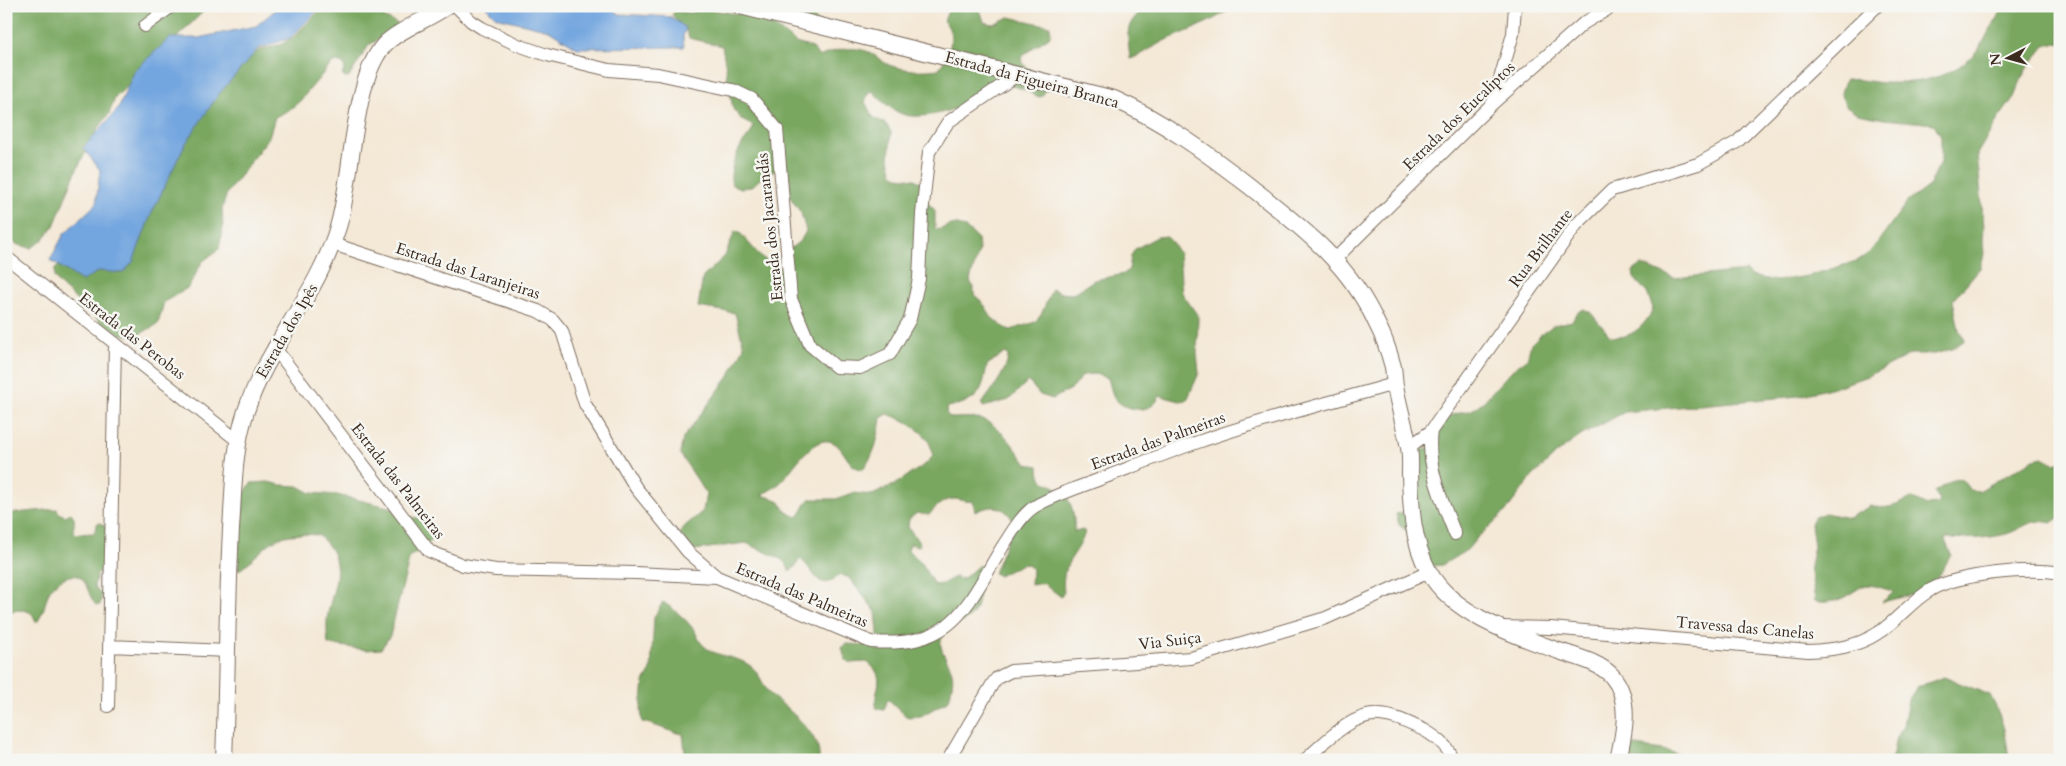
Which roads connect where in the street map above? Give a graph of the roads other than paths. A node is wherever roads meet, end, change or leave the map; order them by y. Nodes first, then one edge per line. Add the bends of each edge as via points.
1 (172, 6) edge
2 (448, 6) edge
3 (456, 6) edge
4 (740, 6) edge
5 (1515, 6) edge
6 (1613, 6) edge
7 (1877, 6) edge
8 (145, 26) dead end
9 (1017, 75) junction
10 (1493, 103) junction
11 (332, 244) junction
12 (6, 257) edge
13 (1335, 259) junction
14 (115, 343) junction
15 (274, 347) junction
16 (1394, 384) junction
17 (1431, 431) junction
18 (237, 440) junction
19 (1409, 446) junction
20 (1455, 534) dead end
21 (1429, 572) junction
22 (2060, 572) edge
23 (717, 577) junction
24 (1495, 627) junction
25 (109, 646) junction
26 (228, 651) junction
27 (108, 706) dead end
28 (224, 760) edge
29 (948, 760) edge
30 (1305, 760) edge
31 (1452, 760) edge
32 (1618, 760) edge

1 - 8 street
2 - 11 main road, Estrada dos Ipês via 387,42 377,55 362,90 347,191
3 - 9 street, Estrada dos Jacarandás via 482,28 547,55 609,70 658,74 724,88 752,99 777,129 791,299 810,345 836,367 860,368 890,354 910,319 919,279 929,152 948,122
4 - 9 main road, Estrada da Figueira Branca
5 - 10 street via 1513,34
6 - 10 street, Estrada dos Eucaliptos via 1584,23
7 - 17 street, Rua Brilhante via 1736,142 1698,164 1612,190 1576,225
9 - 13 main road, Estrada da Figueira Branca via 1091,92 1137,109 1220,164 1305,230
10 - 13 street, Estrada dos Eucaliptos
11 - 15 main road, Estrada dos Ipês via 310,292
11 - 23 street, Estrada das Laranjeiras via 538,311 553,320 562,331 585,404 636,488 688,552
12 - 14 street, Estrada das Perobas
13 - 16 main road, Estrada da Figueira Branca via 1358,289 1377,323 1393,368
14 - 18 street, Estrada das Perobas
14 - 25 street
15 - 18 main road, Estrada dos Ipês via 250,400
15 - 23 street, Estrada das Palmeiras via 430,551 463,565 496,570
16 - 19 main road, Estrada da Figueira Branca
16 - 23 street, Estrada das Palmeiras via 1199,442 1031,508 1015,527 963,611 949,625 920,640 896,644 870,642
17 - 19 street, Rua Brilhante
17 - 20 street via 1429,446 1437,486
18 - 26 main road, Estrada dos Ipês via 229,567
19 - 21 main road, Estrada da Figueira Branca via 1411,518
21 - 24 main road, Estrada da Figueira Branca via 1456,602
21 - 29 street, Via Suiça via 1326,618 1191,658 1012,671 993,683
22 - 24 street, Travessa das Canelas via 2034,570 1952,581 1932,589 1878,633 1832,650 1808,651 1551,628
24 - 32 main road, Estrada da Figueira Branca via 1578,657 1612,676 1624,710
25 - 26 street
25 - 27 street
26 - 28 main road, Estrada dos Ipês
30 - 31 street via 1335,733 1362,717 1378,714 1396,718 1433,735 1450,751

